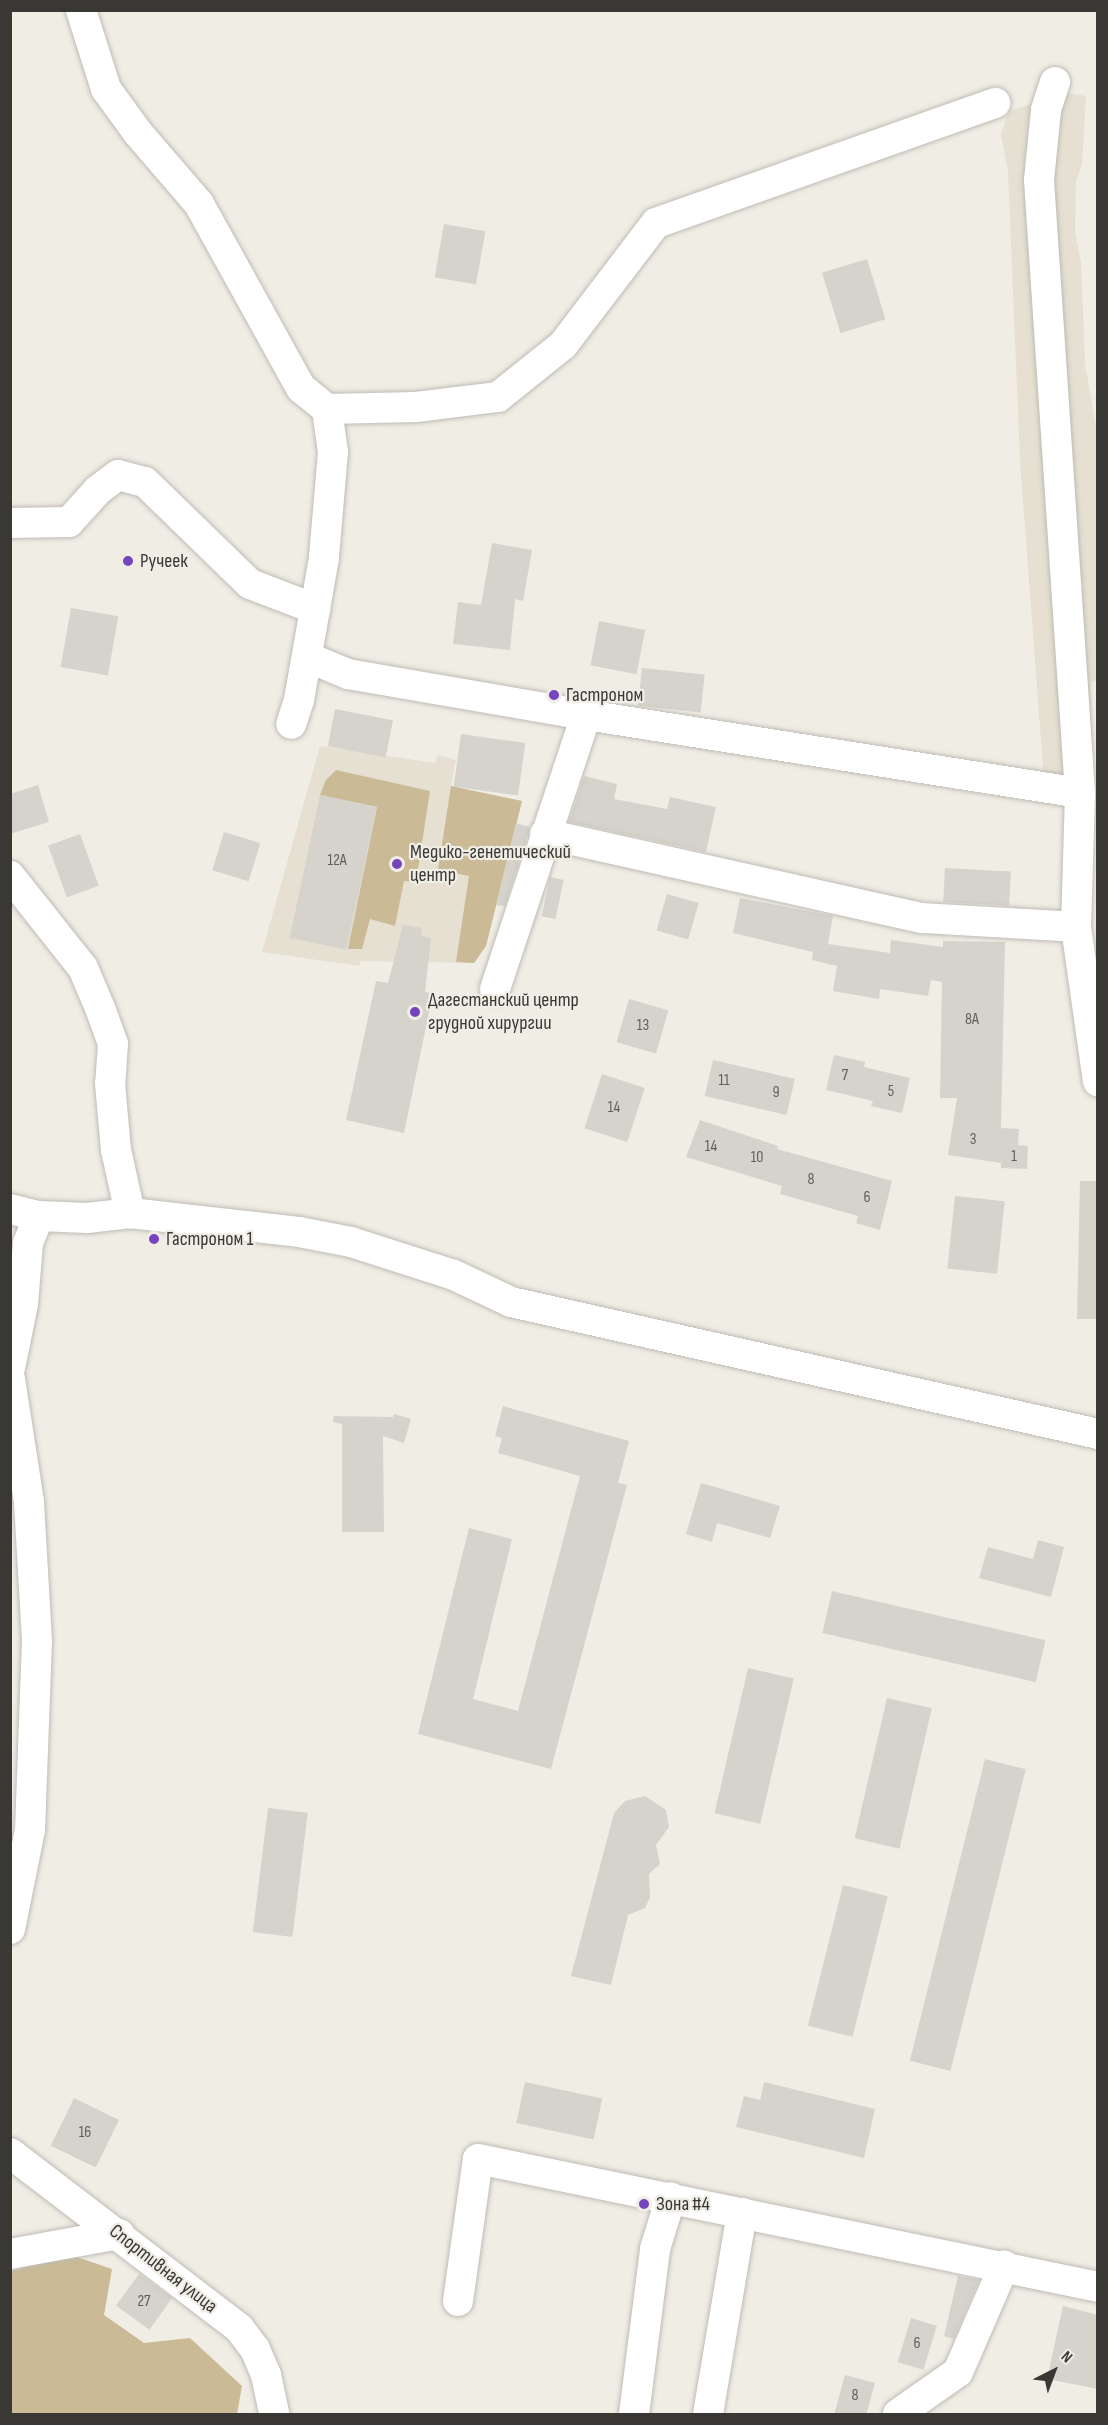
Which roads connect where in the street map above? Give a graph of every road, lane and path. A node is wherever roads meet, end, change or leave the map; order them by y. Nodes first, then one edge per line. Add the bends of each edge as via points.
1 (81, 10) edge
2 (1055, 82) dead end
3 (995, 103) dead end
4 (327, 409) junction
5 (10, 523) edge
6 (315, 609) junction
7 (307, 657) junction
8 (586, 715) junction
9 (291, 723) dead end
10 (1080, 793) junction
11 (545, 834) junction
12 (10, 876) edge
13 (1076, 927) junction
14 (495, 989) dead end
15 (1098, 1081) edge
16 (25, 1212) edge
17 (130, 1213) junction
18 (10, 1368) edge
19 (10, 1379) edge
20 (1098, 1434) edge
21 (10, 1929) edge
22 (10, 2152) edge
23 (671, 2197) junction
24 (742, 2213) junction
25 (119, 2234) junction
26 (10, 2254) edge
27 (1004, 2266) junction
28 (1098, 2287) edge
29 (458, 2301) dead end
30 (274, 2415) edge
31 (634, 2415) edge
32 (708, 2415) edge
33 (898, 2415) edge

1 - 4 street via 106,89 199,204 301,388
2 - 10 street via 1046,110 1039,180
3 - 4 street via 656,223 563,345 498,397 416,407
4 - 6 street via 333,452
5 - 6 street via 69,522 98,490 118,475 145,482 250,584
6 - 7 street
7 - 8 street via 348,674
7 - 9 street
8 - 10 street
8 - 11 street
10 - 13 street
11 - 13 street via 922,918
11 - 14 street
12 - 17 street via 83,968 113,1044 110,1083 116,1150
13 - 15 street
16 - 17 street via 87,1218
16 - 18 street via 28,1243 23,1304
17 - 20 street via 299,1232 351,1242 454,1275 511,1302
19 - 21 street via 29,1502 37,1640 30,1830
22 - 25 street, Спортивная улица
23 - 24 street
23 - 29 street via 478,2158
23 - 31 street via 655,2249
24 - 27 street
24 - 32 street
25 - 26 street
25 - 30 street, Спортивная улица via 239,2328 255,2349 266,2375
27 - 28 street
27 - 33 street via 958,2372

